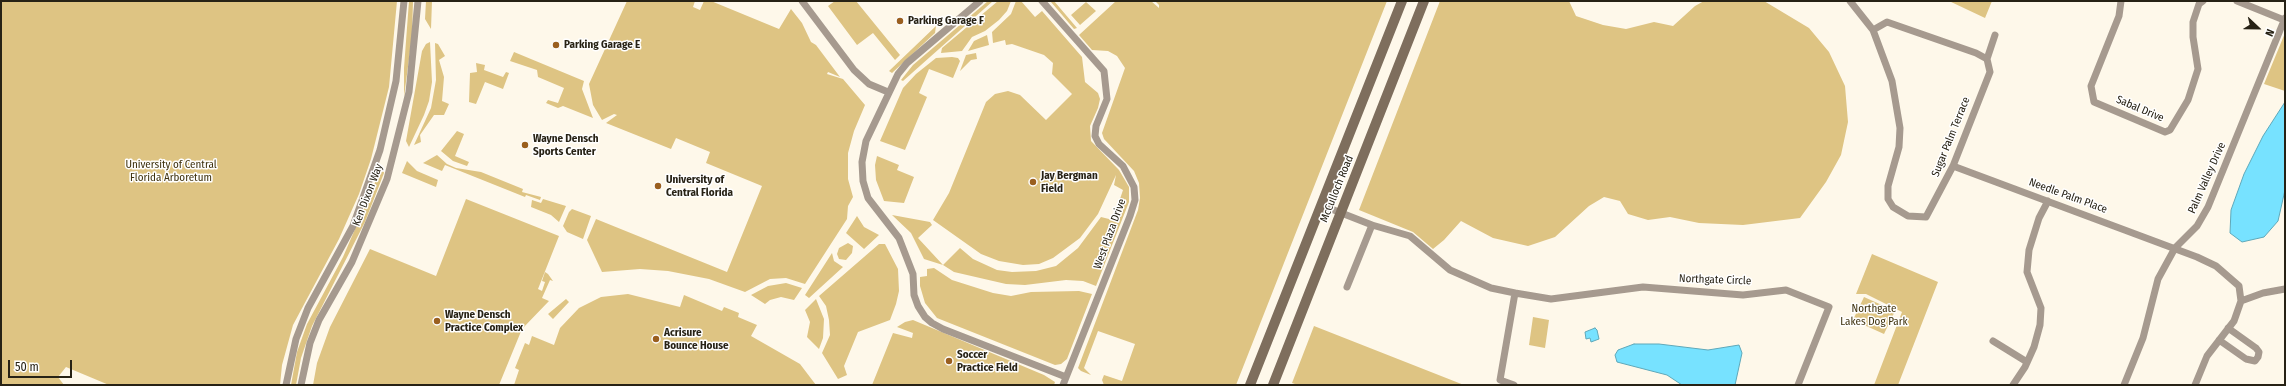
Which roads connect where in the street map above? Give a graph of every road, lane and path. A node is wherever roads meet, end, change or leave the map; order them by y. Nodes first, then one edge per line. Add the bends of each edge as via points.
1 (404, 1) edge
2 (418, 1) edge
3 (802, 1) edge
4 (980, 1) edge
5 (1042, 1) edge
6 (1402, 1) edge
7 (1424, 1) edge
8 (1850, 1) edge
9 (2121, 1) edge
10 (2203, 1) edge
11 (2237, 1) edge
12 (2284, 19) edge
13 (1873, 30) junction
14 (1995, 35) dead end
15 (1987, 59) junction
16 (888, 92) junction
17 (380, 150) junction
18 (394, 154) junction
19 (1953, 166) junction
20 (2048, 200) junction
21 (1321, 205) junction
22 (1341, 212) junction
23 (1372, 225) junction
24 (2175, 248) junction
25 (1347, 287) dead end
26 (2285, 289) edge
27 (1514, 293) junction
28 (2241, 301) junction
29 (2228, 328) junction
30 (2220, 340) junction
31 (1993, 341) dead end
32 (2027, 362) junction
33 (1066, 377) junction
34 (286, 385) edge
35 (301, 385) edge
36 (1063, 385) edge
37 (1250, 385) edge
38 (1272, 385) edge
39 (1514, 385) edge
40 (1798, 385) edge
41 (2013, 385) edge
42 (2124, 385) edge
43 (2194, 385) edge

1 - 17 street, Ken Dixon Way via 396,81
2 - 18 street, Ken Dixon Way via 409,92
3 - 16 street via 854,70 870,84
4 - 16 street via 907,64
5 - 33 street, West Plaza Drive via 1104,71 1107,99 1096,126 1095,136 1099,144 1123,166 1134,187 1135,200
6 - 21 main road, McCulloch Road
7 - 22 main road, McCulloch Road
8 - 13 street, Sugar Palm Terrace
9 - 10 street, Sabal Drive via 2119,16 2091,86 2094,102 2165,132 2170,130 2188,100 2198,69 2192,37 2193,22 2199,4
11 - 12 street
12 - 24 street, Palm Valley Drive via 2208,207 2197,226
13 - 15 street via 1887,22
13 - 19 street, Sugar Palm Terrace via 1892,81 1898,112 1899,148 1888,186 1888,199 1893,207 1908,216 1926,217
14 - 15 street, Sugar Palm Terrace
15 - 19 street, Sugar Palm Terrace via 1990,72
16 - 33 street via 866,141 862,162 863,181 868,198 899,238 914,274 914,295 918,306 932,323
17 - 18 street
17 - 34 street, Ken Dixon Way via 352,226 308,308 296,340
18 - 35 street, Ken Dixon Way via 368,227 352,262 319,320 310,343
19 - 20 street, Needle Palm Place
20 - 24 street, Needle Palm Place
20 - 32 street via 2039,218 2029,250 2027,272 2041,308 2034,347
21 - 22 street, Northgate Circle
21 - 37 main road, McCulloch Road
22 - 23 street, Northgate Circle
22 - 38 main road, McCulloch Road
23 - 25 street
23 - 27 street, Northgate Circle via 1410,236 1450,270 1491,288
24 - 28 street, Needle Palm Place via 2204,260 2227,275 2239,286
24 - 42 street, Palm Valley Drive via 2158,279 2143,338
26 - 28 street
27 - 39 street via 1500,380
27 - 40 street, Northgate Circle via 1550,299 1642,287 1743,295 1780,290 1792,292 1829,307
28 - 29 street via 2234,321
29 - 30 street
29 - 30 street via 2256,348 2259,352 2258,357 2255,361 2246,360
30 - 43 street via 2207,356
31 - 32 street
32 - 41 street
33 - 36 street, West Plaza Drive

